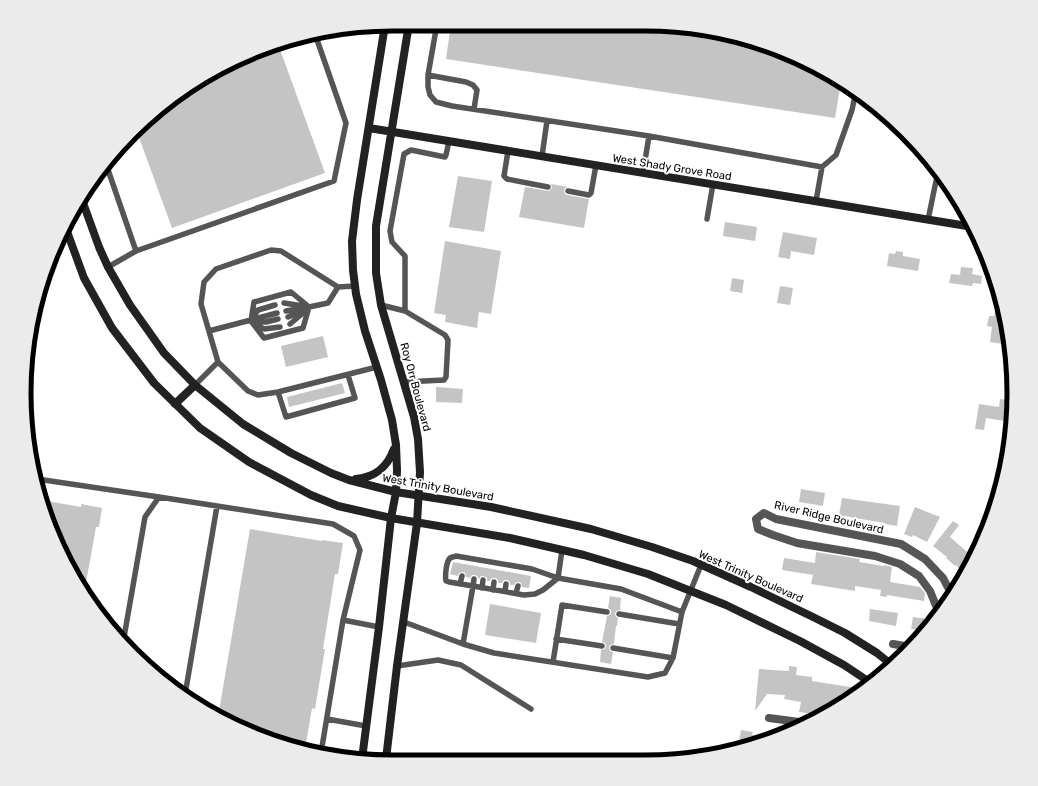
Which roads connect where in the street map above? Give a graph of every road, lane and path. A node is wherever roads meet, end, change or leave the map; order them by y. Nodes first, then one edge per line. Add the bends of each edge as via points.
1 (384, 31) edge
2 (408, 31) edge
3 (436, 31) edge
4 (317, 39) edge
5 (428, 76) junction
6 (854, 98) edge
7 (474, 109) junction
8 (548, 121) junction
9 (369, 128) junction
10 (392, 131) junction
11 (649, 136) junction
12 (449, 141) junction
13 (508, 151) junction
14 (542, 156) junction
15 (596, 165) junction
16 (822, 167) junction
17 (108, 170) edge
18 (643, 173) junction
19 (937, 180) edge
20 (713, 184) junction
21 (548, 187) dead end
22 (568, 191) dead end
23 (816, 201) junction
24 (84, 205) edge
25 (707, 219) dead end
26 (928, 220) junction
27 (966, 226) edge
28 (68, 234) edge
29 (136, 251) junction
30 (108, 267) junction
31 (355, 286) junction
32 (338, 287) junction
33 (284, 303) dead end
34 (381, 304) junction
35 (274, 305) dead end
36 (309, 307) junction
37 (286, 311) dead end
38 (405, 311) junction
39 (278, 316) dead end
40 (288, 317) dead end
41 (251, 321) junction
42 (290, 324) dead end
43 (280, 326) dead end
44 (209, 331) junction
45 (218, 362) junction
46 (377, 367) junction
47 (348, 375) junction
48 (404, 382) junction
49 (195, 385) junction
50 (278, 392) junction
51 (176, 404) junction
52 (396, 445) junction
53 (41, 480) edge
54 (349, 480) junction
55 (396, 492) junction
56 (419, 495) junction
57 (159, 497) junction
58 (217, 506) junction
59 (391, 518) junction
60 (417, 523) junction
61 (562, 550) junction
62 (464, 558) junction
63 (477, 560) junction
64 (486, 561) junction
65 (464, 564) dead end
66 (509, 565) junction
67 (701, 565) junction
68 (476, 566) dead end
69 (521, 567) junction
70 (485, 568) dead end
71 (508, 572) dead end
72 (520, 574) dead end
73 (462, 576) dead end
74 (474, 578) dead end
75 (558, 578) junction
76 (483, 580) dead end
77 (494, 582) dead end
78 (460, 584) junction
79 (506, 584) dead end
80 (473, 586) junction
81 (518, 586) dead end
82 (482, 588) junction
83 (493, 590) junction
84 (949, 590) edge
85 (689, 591) junction
86 (505, 592) junction
87 (516, 593) junction
88 (937, 607) edge
89 (607, 612) dead end
90 (682, 612) junction
91 (619, 614) dead end
92 (343, 620) junction
93 (404, 622) junction
94 (679, 624) junction
95 (380, 627) junction
96 (124, 636) edge
97 (556, 639) junction
98 (463, 644) junction
99 (893, 644) dead end
100 (602, 646) dead end
101 (904, 646) edge
102 (613, 648) dead end
103 (673, 658) junction
104 (553, 662) junction
105 (888, 662) edge
106 (397, 666) junction
107 (866, 680) edge
108 (186, 690) edge
109 (531, 709) dead end
110 (769, 718) dead end
111 (327, 719) junction
112 (797, 722) edge
113 (366, 726) junction
114 (322, 748) edge
115 (363, 753) edge
116 (387, 755) edge

1 - 9 main road
2 - 10 main road, Roy Orr Boulevard
3 - 5 lane
4 - 29 lane via 346,123 334,181
5 - 7 lane via 430,95 436,102
5 - 7 lane via 473,85 477,90
6 - 16 lane via 836,155
7 - 8 lane
8 - 11 lane
8 - 14 lane
9 - 10 main road, West Shady Grove Road
9 - 31 main road via 352,241
10 - 12 main road, West Shady Grove Road
10 - 34 main road, Roy Orr Boulevard via 376,226 376,273
11 - 16 lane
11 - 18 lane
12 - 13 main road, West Shady Grove Road
12 - 38 lane via 445,156 411,150 404,154 390,231 392,242 405,256
13 - 14 main road, West Shady Grove Road
13 - 21 lane via 504,176 507,179
14 - 15 main road, West Shady Grove Road
15 - 18 main road, West Shady Grove Road
15 - 22 lane via 591,194
16 - 23 lane
17 - 29 lane
18 - 20 main road, West Shady Grove Road
19 - 26 lane
20 - 23 main road, West Shady Grove Road
20 - 25 lane
23 - 26 main road, West Shady Grove Road
24 - 30 main road, West Trinity Boulevard
26 - 27 main road, West Shady Grove Road
28 - 51 main road via 84,278 112,328 154,383
29 - 30 lane
30 - 49 main road, West Trinity Boulevard via 130,305 164,353
31 - 32 lane
31 - 46 main road via 365,331
32 - 36 lane via 328,303
32 - 44 lane via 281,251 271,250 216,269 204,282 201,304
33 - 36 lane
34 - 38 lane
34 - 48 main road, Roy Orr Boulevard
35 - 41 lane via 258,310
36 - 37 lane
36 - 40 lane
36 - 41 lane via 291,292 254,302
36 - 41 lane via 303,328 264,338
36 - 42 lane
38 - 48 lane via 445,335 448,340 444,380
39 - 41 lane
41 - 43 lane via 264,329
41 - 44 lane
44 - 45 lane
45 - 49 lane
45 - 50 lane via 248,391 258,395
46 - 47 lane
46 - 52 main road via 392,420
47 - 50 lane
47 - 50 lane via 355,398 286,417
48 - 56 main road, Roy Orr Boulevard via 418,439
49 - 51 main road
49 - 54 main road, West Trinity Boulevard via 243,424 298,457
51 - 59 main road via 200,428 249,462 311,495 338,506
52 - 54 main road via 391,458 374,475
52 - 55 main road
53 - 57 lane
54 - 55 main road, West Trinity Boulevard
55 - 56 main road, West Trinity Boulevard
55 - 59 main road
56 - 60 main road, Roy Orr Boulevard
56 - 67 main road, West Trinity Boulevard via 491,507 601,531
57 - 58 lane
57 - 96 lane via 145,517
58 - 92 lane via 333,524 354,536 360,550
58 - 108 lane
59 - 60 main road
59 - 95 main road
60 - 61 main road via 510,538
60 - 93 main road, Roy Orr Boulevard
61 - 75 lane
61 - 85 main road via 641,572
62 - 63 lane
62 - 65 lane
62 - 78 lane via 456,556 448,561 446,581
63 - 64 lane
63 - 68 lane
64 - 66 lane via 496,566
64 - 70 lane
66 - 69 lane
66 - 71 lane
67 - 85 lane
67 - 105 main road, West Trinity Boulevard via 826,623
69 - 72 lane
69 - 75 lane
73 - 78 lane
74 - 80 lane
75 - 87 lane via 535,594
75 - 90 lane via 621,589
76 - 82 lane
77 - 83 lane
78 - 80 lane
79 - 86 lane
80 - 82 lane
80 - 98 lane
81 - 87 lane
82 - 83 lane
83 - 86 lane
84 - 88 street, River Ridge Boulevard via 943,578 925,559 901,544 776,519 764,513 756,519 758,529 773,536 797,543 875,556 900,564 919,576 930,591
85 - 90 lane
85 - 107 main road via 726,605 800,641
86 - 87 lane
89 - 97 lane via 562,605
90 - 94 lane
91 - 94 lane
92 - 95 lane
92 - 111 lane
93 - 98 lane
93 - 106 main road, Roy Orr Boulevard
94 - 103 lane
95 - 113 main road
97 - 100 lane
97 - 104 lane
98 - 104 lane via 494,653
99 - 101 street
102 - 103 lane
103 - 104 lane via 665,673 648,677
106 - 109 lane via 438,660 461,665
106 - 116 main road, Roy Orr Boulevard
110 - 112 street
111 - 113 lane
111 - 114 lane
113 - 115 main road

